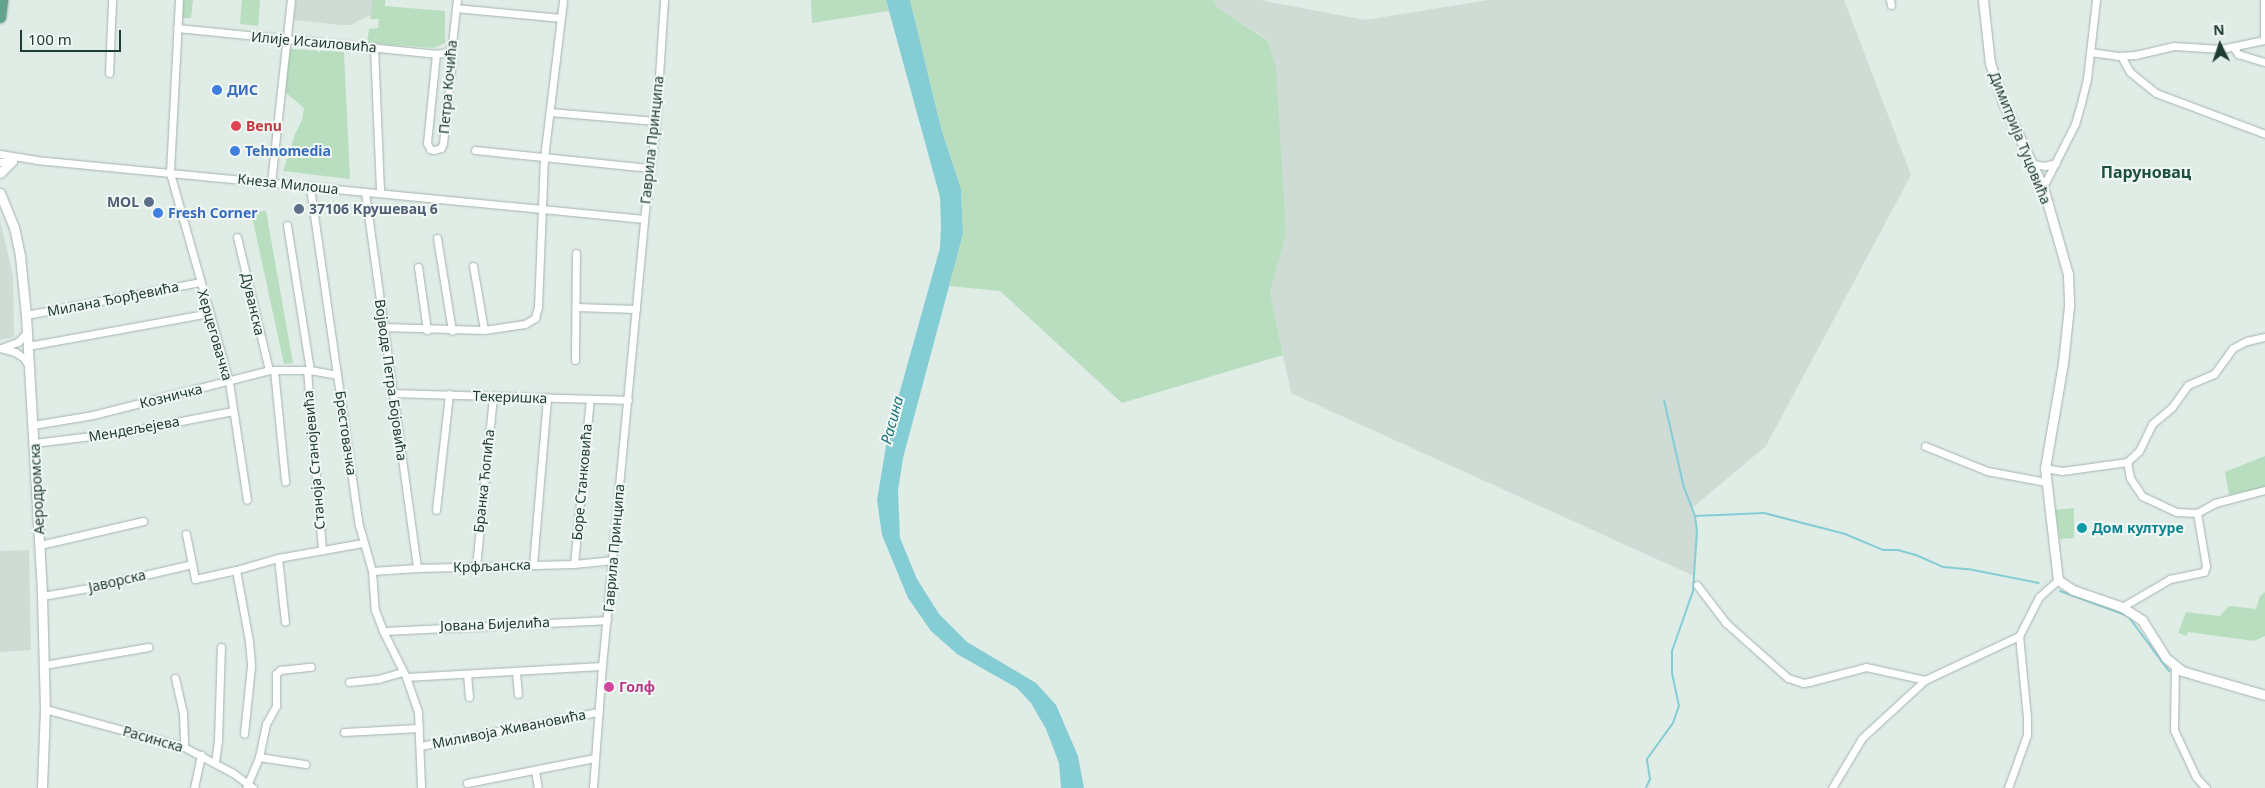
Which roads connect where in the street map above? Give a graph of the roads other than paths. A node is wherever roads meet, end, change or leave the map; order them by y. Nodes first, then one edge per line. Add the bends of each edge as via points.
1 (2, 0) edge
2 (112, 0) edge
3 (179, 0) edge
4 (291, 0) edge
5 (457, 0) edge
6 (563, 0) edge
7 (664, 0) edge
8 (1983, 0) edge
9 (2096, 0) edge
10 (2264, 0) edge
11 (456, 8) junction
12 (0, 17) edge
13 (561, 18) junction
14 (177, 28) junction
15 (286, 38) junction
16 (374, 47) junction
17 (2233, 47) junction
18 (449, 52) junction
19 (2090, 52) junction
20 (436, 54) junction
21 (2121, 56) junction
22 (2265, 62) edge
23 (110, 72) dead end
24 (550, 112) junction
25 (656, 121) junction
26 (2265, 134) edge
27 (475, 150) dead end
28 (0, 154) edge
29 (544, 158) junction
30 (36, 160) junction
31 (12, 161) junction
32 (0, 162) edge
33 (2056, 163) junction
34 (2033, 164) junction
35 (649, 168) junction
36 (0, 173) edge
37 (170, 173) junction
38 (271, 183) junction
39 (310, 186) junction
40 (2043, 187) junction
41 (365, 192) junction
42 (0, 193) edge
43 (380, 193) junction
44 (540, 210) junction
45 (644, 219) junction
46 (287, 225) dead end
47 (238, 237) dead end
48 (437, 238) dead end
49 (576, 253) dead end
50 (473, 266) dead end
51 (418, 268) dead end
52 (200, 282) junction
53 (576, 307) junction
54 (636, 309) junction
55 (209, 313) junction
56 (26, 315) junction
57 (384, 327) junction
58 (427, 330) junction
59 (484, 330) junction
60 (452, 331) junction
61 (27, 332) junction
62 (2264, 337) edge
63 (28, 346) junction
64 (0, 348) edge
65 (575, 360) dead end
66 (29, 367) junction
67 (271, 370) junction
68 (308, 370) junction
69 (337, 375) junction
70 (229, 382) junction
71 (393, 393) junction
72 (449, 394) junction
73 (493, 396) junction
74 (547, 398) junction
75 (590, 399) junction
76 (628, 400) junction
77 (234, 411) junction
78 (34, 425) junction
79 (34, 443) junction
80 (1925, 446) dead end
81 (2127, 462) junction
82 (2045, 468) junction
83 (284, 481) dead end
84 (2046, 482) junction
85 (2265, 490) edge
86 (247, 500) dead end
87 (436, 510) dead end
88 (2197, 513) junction
89 (143, 521) dead end
90 (186, 534) dead end
91 (363, 543) junction
92 (40, 545) junction
93 (322, 550) junction
94 (278, 558) junction
95 (612, 560) junction
96 (192, 564) junction
97 (574, 564) junction
98 (533, 565) junction
99 (476, 567) junction
100 (418, 568) junction
101 (236, 570) junction
102 (372, 571) junction
103 (2058, 580) junction
104 (1697, 585) dead end
105 (42, 596) junction
106 (2122, 607) junction
107 (607, 620) junction
108 (285, 622) dead end
109 (383, 631) junction
110 (2018, 636) junction
111 (221, 646) dead end
112 (148, 647) dead end
113 (44, 664) junction
114 (602, 666) junction
115 (2175, 667) junction
116 (311, 668) dead end
117 (516, 672) junction
118 (467, 674) junction
119 (405, 675) junction
120 (175, 678) dead end
121 (1925, 680) junction
122 (349, 682) dead end
123 (518, 694) dead end
124 (2265, 695) edge
125 (469, 696) dead end
126 (45, 709) junction
127 (599, 712) junction
128 (419, 728) junction
129 (344, 732) dead end
130 (244, 734) dead end
131 (420, 746) junction
132 (184, 747) junction
133 (201, 755) junction
134 (258, 756) junction
135 (595, 758) junction
136 (214, 762) junction
137 (305, 764) dead end
138 (535, 770) junction
139 (467, 782) dead end
140 (480, 785) edge
141 (249, 787) edge
142 (42, 788) edge
143 (194, 788) edge
144 (421, 788) edge
145 (538, 788) edge
146 (594, 788) edge
147 (1832, 788) edge
148 (2008, 788) edge
149 (2206, 788) edge

1 - 12 main road
2 - 23 street
3 - 14 street, Херцеговачка
4 - 15 street
5 - 11 street, Петра Кочића
6 - 13 street
7 - 25 street, Гаврила Принципа
8 - 34 street, Димитрија Туцовића via 1990,63 2003,102
9 - 19 street
10 - 17 street via 2264,40
11 - 13 street
11 - 18 street, Петра Кочића
13 - 24 street
14 - 15 street, Илије Исаиловића
14 - 37 street, Херцеговачка
15 - 16 street, Илије Исаиловића
15 - 38 street
16 - 20 street, Илије Исаиловића
16 - 43 street
17 - 21 street via 2221,50 2174,46
17 - 22 street via 2238,54
18 - 20 street, Илије Исаиловића
18 - 20 street, Петра Кочића via 452,60 443,143 441,148 434,150 427,143
19 - 21 street
19 - 33 street via 2087,79 2075,124
21 - 26 street via 2130,72 2156,93
24 - 25 street
24 - 29 street
25 - 35 street, Гаврила Принципа
27 - 29 street
28 - 30 street, Кнеза Милоша
29 - 35 street
29 - 44 street
30 - 31 street, Кнеза Милоша
30 - 37 street, Кнеза Милоша
31 - 32 street, Кнеза Милоша
31 - 36 street
33 - 34 street
33 - 40 street
34 - 40 street, Димитрија Туцовића
35 - 45 street, Гаврила Принципа
37 - 38 street, Кнеза Милоша
37 - 52 street, Херцеговачка
38 - 39 street, Кнеза Милоша
39 - 41 street, Кнеза Милоша
39 - 69 street, Брестовачка
40 - 82 street, Димитрија Туцовића via 2066,268 2069,306 2064,363
41 - 43 street, Кнеза Милоша
41 - 57 street, Војводе Петра Бојовића
42 - 56 street, Аеродромска via 14,227
43 - 44 street, Кнеза Милоша
44 - 45 street, Кнеза Милоша
44 - 59 street via 535,318 525,324
45 - 54 street, Гаврила Принципа
46 - 68 street, Станоја Станојевића
47 - 67 street, Дуванска
48 - 60 street
49 - 53 street
50 - 59 street
51 - 58 street
52 - 55 street, Херцеговачка
52 - 56 street, Милана Ђорђевића
53 - 54 street
53 - 65 street
54 - 76 street, Гаврила Принципа
55 - 63 street
55 - 70 street, Херцеговачка
56 - 61 street, Аеродромска
57 - 58 street
57 - 71 street, Војводе Петра Бојовића
58 - 60 street
59 - 60 street
61 - 63 street, Аеродромска
61 - 64 street via 18,342
62 - 81 street via 2233,348 2214,374 2188,385 2172,407 2152,424 2140,451
63 - 66 street, Аеродромска
64 - 66 street via 20,355
66 - 78 street, Аеродромска
67 - 68 street, Козничка
67 - 70 street, Козничка
67 - 83 street, Дуванска
68 - 69 street, Козничка
68 - 93 street, Станоја Станојевића
69 - 91 street, Брестовачка
70 - 77 street, Херцеговачка
70 - 78 street, Козничка via 92,415
71 - 72 street, Текеришка
71 - 100 street, Војводе Петра Бојовића
72 - 73 street, Текеришка
72 - 87 street
73 - 74 street, Текеришка
73 - 99 street, Бранка Ћопића
74 - 75 street, Текеришка
74 - 98 street
75 - 76 street, Текеришка
75 - 97 street, Боре Станковића
76 - 95 street, Гаврила Принципа
77 - 79 street, Мендељејева via 124,432
77 - 86 street, Херцеговачка
78 - 79 street, Аеродромска
79 - 92 street, Аеродромска
80 - 84 street via 1987,471
81 - 82 street via 2062,471
81 - 88 street via 2130,478 2142,496 2177,512
82 - 84 street, Димитрија Туцовића
84 - 103 street, Димитрија Туцовића
85 - 88 street via 2215,503
88 - 106 street via 2206,566 2204,572 2170,579
89 - 92 street
90 - 96 street
91 - 93 street
91 - 102 street, Брестовачка
92 - 105 street, Аеродромска
93 - 94 street
94 - 101 street
94 - 108 street
95 - 97 street, Крфљанска
95 - 107 street, Гаврила Принципа
96 - 101 street via 194,579
96 - 105 street, Јаворска
97 - 98 street, Крфљанска
98 - 99 street, Крфљанска
99 - 100 street, Крфљанска
100 - 102 street, Крфљанска
101 - 130 street via 251,666
102 - 109 street, Брестовачка via 375,610
103 - 106 street via 2073,590
103 - 110 street via 2039,597
104 - 121 street via 1726,623 1788,678 1803,683 1866,667
105 - 113 street, Аеродромска
106 - 115 street via 2142,620
107 - 109 street, Јована Бијелића
107 - 114 street, Гаврила Принципа
109 - 119 street, Брестовачка
110 - 121 street
110 - 148 street via 2027,734
111 - 136 street via 218,740
112 - 113 street
113 - 126 street, Аеродромска
114 - 117 street
114 - 127 street, Гаврила Принципа
115 - 124 street via 2189,675
115 - 149 street via 2174,730 2196,777
116 - 134 street via 277,672 276,706 266,724
117 - 118 street
117 - 123 street
118 - 119 street
118 - 125 street
119 - 122 street
119 - 128 street, Брестовачка via 418,712
120 - 132 street via 183,712
121 - 147 street via 1862,738
126 - 132 street, Расинска
126 - 142 street, Аеродромска
127 - 131 street, Миливоја Живановића
127 - 135 street, Гаврила Принципа
128 - 129 street
128 - 131 street, Брестовачка
131 - 144 street, Брестовачка via 418,768
132 - 133 street, Расинска
133 - 136 street, Расинска
133 - 143 street
134 - 137 street
134 - 141 street
135 - 138 street
135 - 146 street, Гаврила Принципа
136 - 141 street, Расинска
138 - 140 street
138 - 145 street
139 - 140 street

